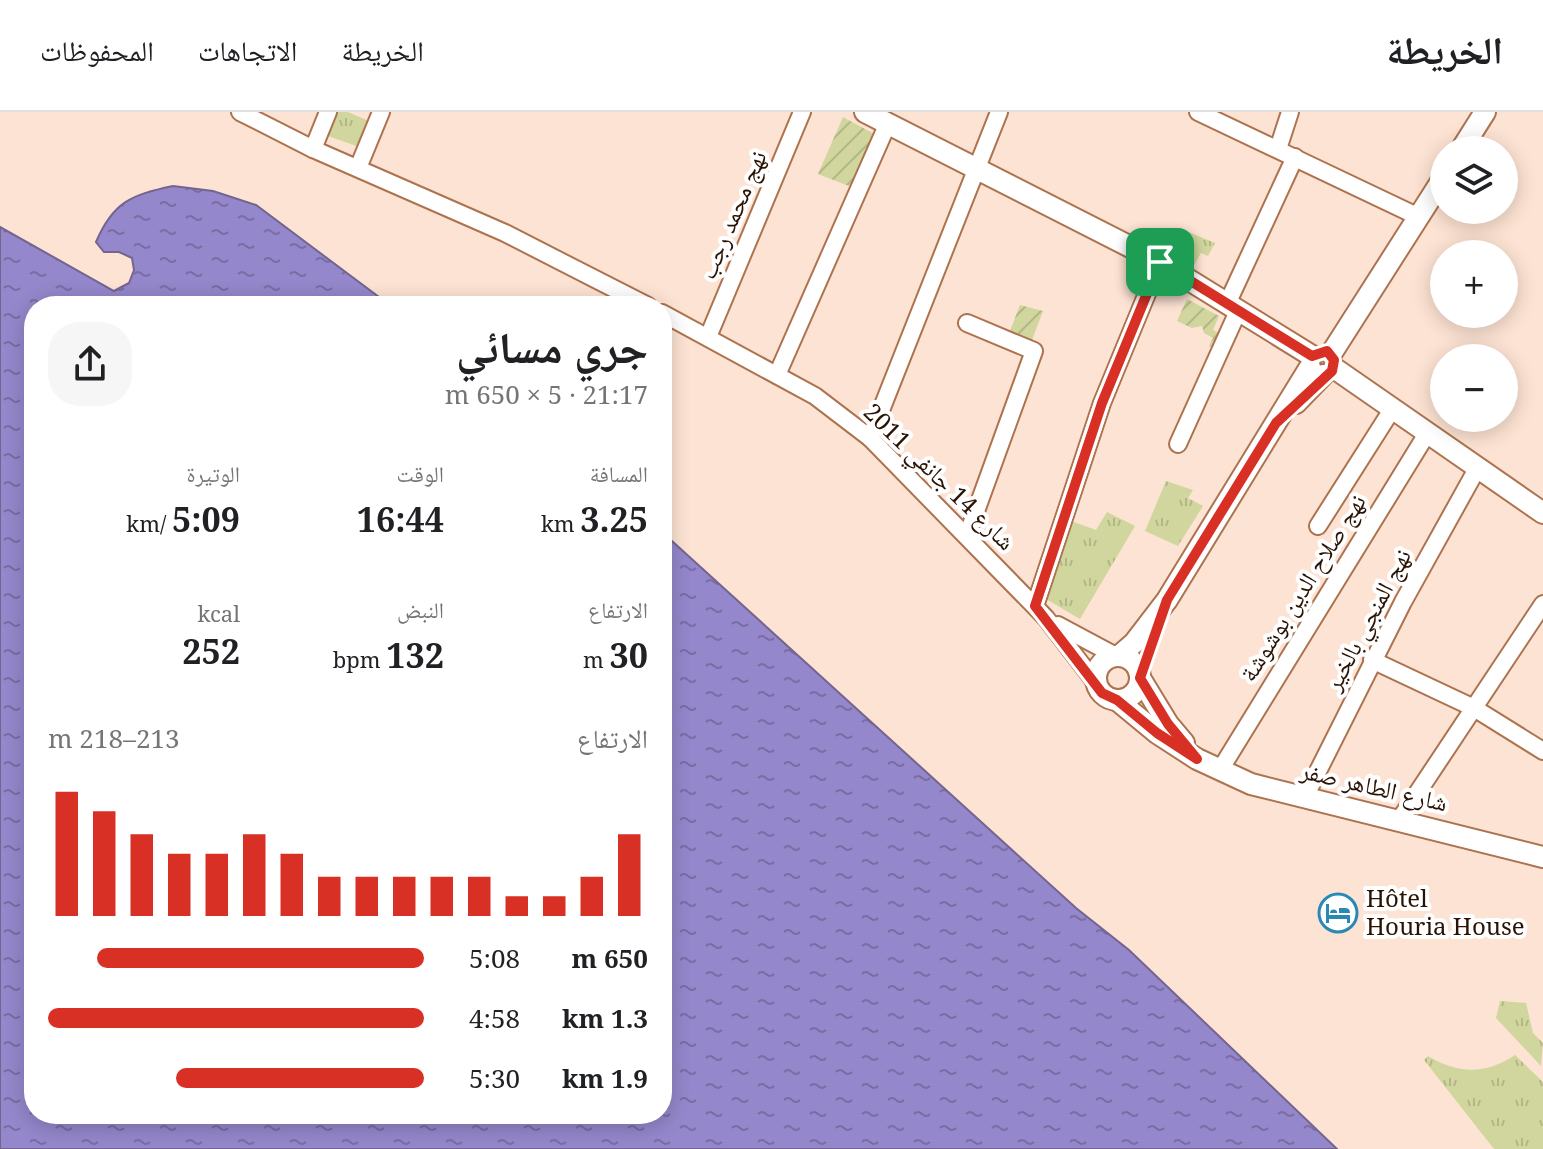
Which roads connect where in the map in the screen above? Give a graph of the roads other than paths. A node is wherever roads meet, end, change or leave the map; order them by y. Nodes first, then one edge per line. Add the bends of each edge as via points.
1 (240, 112) edge
2 (328, 112) edge
3 (381, 112) edge
4 (802, 112) edge
5 (865, 112) edge
6 (999, 112) edge
7 (1198, 112) edge
8 (1290, 112) edge
9 (1485, 112) edge
10 (888, 123) junction
11 (1470, 136) edge
12 (313, 149) junction
13 (1278, 149) junction
14 (1295, 157) junction
15 (358, 168) junction
16 (974, 169) junction
17 (1430, 199) edge
18 (1419, 217) junction
19 (1160, 262) junction
20 (628, 296) edge
21 (1233, 306) junction
22 (672, 318) edge
23 (967, 323) dead end
24 (708, 337) junction
25 (1322, 364) junction
26 (777, 375) junction
27 (1393, 408) junction
28 (1428, 432) junction
29 (870, 438) junction
30 (1178, 444) dead end
31 (1478, 467) junction
32 (1543, 513) edge
33 (1318, 526) dead end
34 (967, 536) junction
35 (1167, 600) junction
36 (1543, 604) edge
37 (1040, 612) junction
38 (1118, 656) junction
39 (1372, 660) junction
40 (1140, 677) junction
41 (1096, 683) junction
42 (1117, 700) junction
43 (1474, 708) junction
44 (1543, 751) edge
45 (1197, 759) junction
46 (1220, 770) junction
47 (1305, 797) junction
48 (1400, 819) junction
49 (1543, 857) edge

1 - 12 street
2 - 12 street
3 - 15 street
4 - 24 street, نهج محمد رجب
5 - 10 main road
6 - 16 street
7 - 13 street
8 - 13 street
9 - 11 main road
10 - 16 main road
10 - 26 street
12 - 15 street
13 - 14 street
14 - 18 street
14 - 21 street
15 - 20 street via 505,233
16 - 19 main road
16 - 29 street
17 - 18 main road
18 - 25 main road
19 - 21 main road
19 - 37 street via 1102,403
21 - 25 main road
21 - 30 street
22 - 24 street, شارع 14 جانفي 2011
23 - 34 street via 1034,351
24 - 26 street, شارع 14 جانفي 2011
25 - 27 main road
25 - 35 main road via 1276,423
26 - 29 street, شارع 14 جانفي 2011
27 - 28 main road
27 - 33 street
28 - 31 main road
28 - 46 street, نهج صلاح الدين بوشوشة
29 - 34 street, شارع 14 جانفي 2011
31 - 32 main road
31 - 39 street, نهج المنجي بالخير
34 - 37 street, شارع 14 جانفي 2011
35 - 38 main road
35 - 40 main road
36 - 43 street
37 - 38 street, شارع 14 جانفي 2011 via 1092,646
37 - 41 street, شارع 14 جانفي 2011
38 - 40 main road via 1131,660
38 - 41 main road via 1100,664
39 - 43 street
39 - 47 street, نهج المنجي بالخير
40 - 42 main road via 1133,694
40 - 45 main road, شارع الطاهر صفر
41 - 42 main road
42 - 45 main road, شارع الطاهر صفر
43 - 44 street
43 - 48 street
45 - 46 main road, شارع الطاهر صفر
46 - 47 main road, شارع الطاهر صفر
47 - 48 main road, شارع الطاهر صفر
48 - 49 main road, شارع الطاهر صفر

